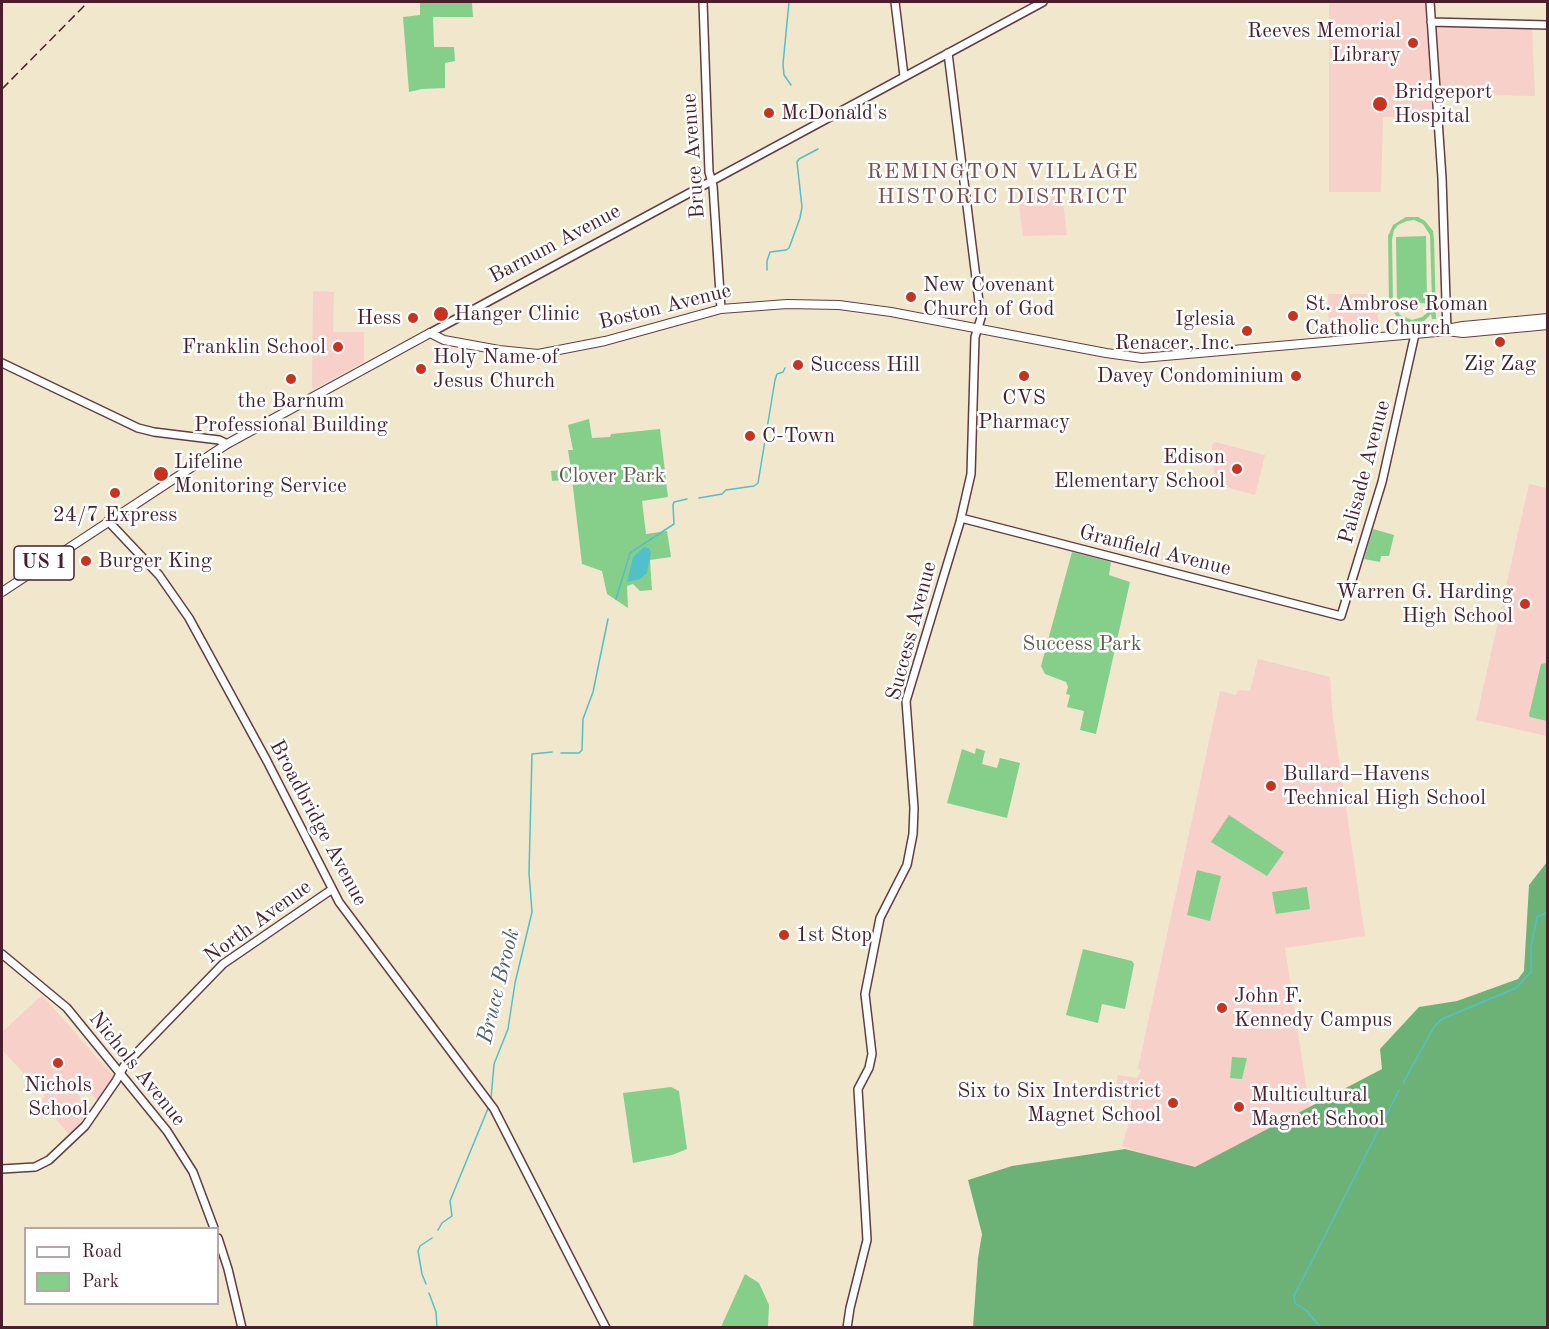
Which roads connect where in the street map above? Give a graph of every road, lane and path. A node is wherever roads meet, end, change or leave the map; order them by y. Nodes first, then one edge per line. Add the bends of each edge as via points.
1 (703, 2) edge
2 (895, 2) edge
3 (1043, 2) edge
4 (1430, 2) edge
5 (1431, 22) junction
6 (1548, 25) edge
7 (948, 53) junction
8 (904, 76) junction
9 (711, 179) junction
10 (721, 309) junction
11 (1548, 318) edge
12 (1548, 325) edge
13 (979, 328) junction
14 (1447, 331) junction
15 (430, 333) junction
16 (1415, 334) junction
17 (2, 363) edge
18 (227, 444) junction
19 (961, 518) junction
20 (108, 521) junction
21 (2, 592) edge
22 (1341, 616) joint
23 (331, 890) junction
24 (2, 954) edge
25 (120, 1072) junction
26 (2, 1169) edge
27 (214, 1227) edge
28 (219, 1241) edge
29 (242, 1328) edge
30 (606, 1328) edge
31 (847, 1328) edge

1 - 9 street, Bruce Avenue
2 - 8 street
3 - 7 street, Barnum Avenue
4 - 5 street
5 - 6 street
5 - 14 street
7 - 8 street, Barnum Avenue
7 - 13 street, Success Avenue via 981,318
8 - 9 street, Barnum Avenue
9 - 10 street, Bruce Avenue
9 - 15 street, Barnum Avenue
10 - 13 main road, Boston Avenue via 843,305
10 - 15 main road, Boston Avenue via 605,341 538,354 442,340
11 - 14 main road, Boston Avenue
12 - 14 main road, Boston Avenue
13 - 16 main road, Boston Avenue via 1142,358
13 - 19 street, Success Avenue via 975,337 971,474
14 - 16 main road, Boston Avenue
15 - 18 main road, Barnum Avenue / US 1
16 - 22 street, Palisade Avenue via 1382,482
17 - 18 street via 138,428
18 - 20 main road, Barnum Avenue / US 1
19 - 22 street, Granfield Avenue
19 - 31 street, Success Avenue via 906,701 914,808 911,847 907,865 880,918 865,989 872,1054 858,1089 858,1100 867,1240
20 - 21 main road, Barnum Avenue / US 1
20 - 23 street, Broadbridge Avenue via 159,575 189,618
23 - 25 street, North Avenue via 223,964
23 - 30 street, Broadbridge Avenue via 352,923 487,1097
24 - 25 street, Nichols Avenue via 67,1008
25 - 26 street, North Avenue via 80,1131 49,1160 35,1167
25 - 27 street, Nichols Avenue via 183,1154
28 - 29 street

